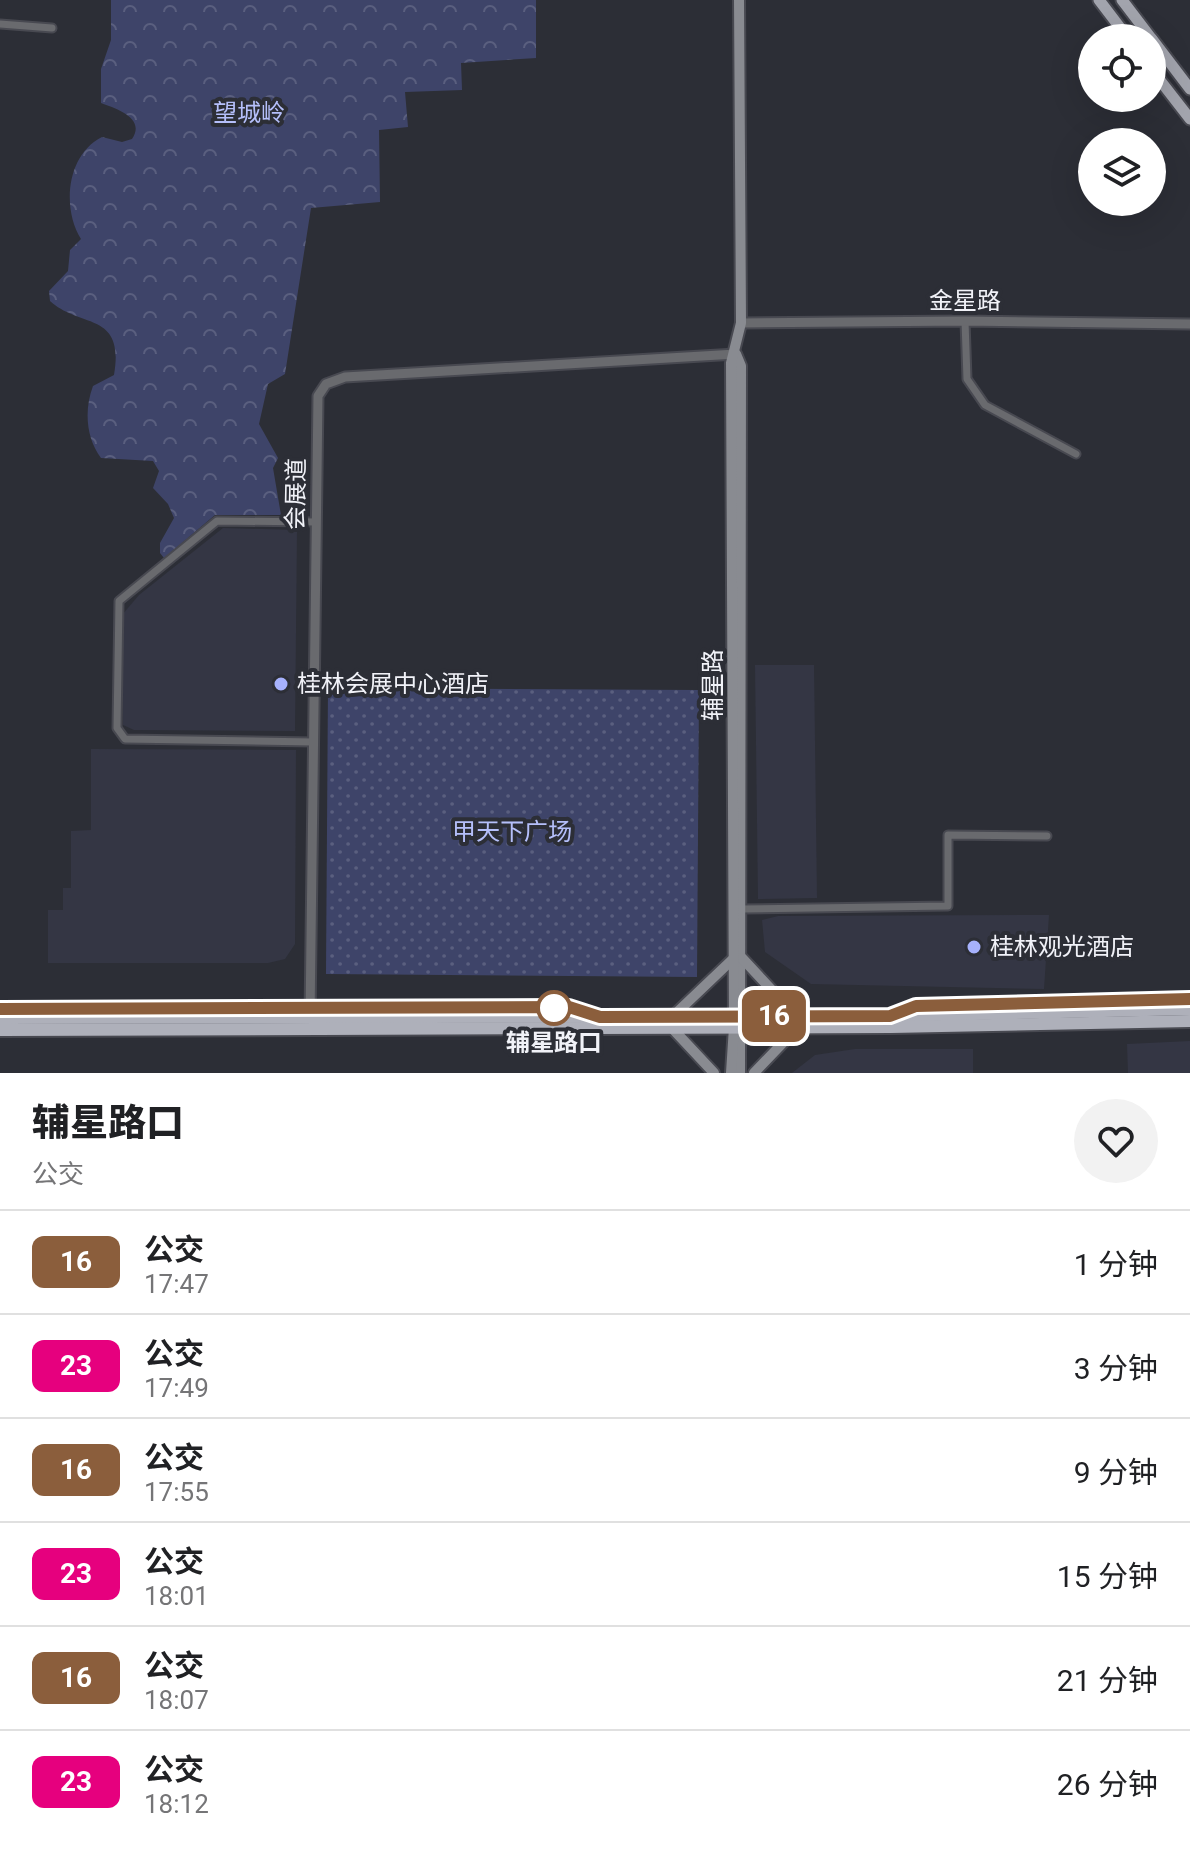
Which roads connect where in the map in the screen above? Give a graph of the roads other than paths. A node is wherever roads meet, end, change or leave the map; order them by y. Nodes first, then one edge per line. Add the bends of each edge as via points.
1 (739, 0) edge
2 (1099, 0) edge
3 (1122, 0) edge
4 (0, 24) edge
5 (1117, 24) edge
6 (1141, 24) edge
7 (52, 28) dead end
8 (1166, 57) edge
9 (1166, 88) edge
10 (1190, 89) edge
11 (1190, 119) edge
12 (965, 321) junction
13 (741, 323) junction
14 (1190, 324) edge
15 (736, 354) junction
16 (1076, 454) dead end
17 (316, 522) junction
18 (313, 742) junction
19 (1047, 836) dead end
20 (742, 909) junction
21 (738, 958) junction
22 (1190, 1009) edge
23 (0, 1018) edge
24 (310, 1018) junction
25 (797, 1021) junction
26 (1190, 1021) edge
27 (672, 1022) junction
28 (738, 1022) junction
29 (0, 1030) edge
30 (714, 1073) edge
31 (731, 1073) edge
32 (740, 1073) edge
33 (754, 1073) edge

1 - 13 main road, 辅星路
2 - 5 main road
3 - 6 main road
4 - 7 street
8 - 10 main road
9 - 11 main road
12 - 13 street, 金星路
12 - 14 street, 金星路
12 - 16 street via 967,379 985,405
13 - 15 main road, 辅星路
15 - 17 street, 会展道 via 345,377 326,384 318,396
15 - 20 main road, 辅星路 via 741,366
15 - 21 main road, 辅星路 via 731,363
17 - 18 street, 会展道
17 - 18 street via 217,521 119,601 117,728 125,739
18 - 24 street, 会展道
19 - 20 street via 948,835 948,906
20 - 21 main road, 辅星路
21 - 25 main road
21 - 27 main road
21 - 28 main road, 辅星路
22 - 25 highway
23 - 24 highway
24 - 27 highway
25 - 26 highway
25 - 28 highway
25 - 33 main road
27 - 28 highway
27 - 29 highway
27 - 30 main road
28 - 31 main road
28 - 32 main road

